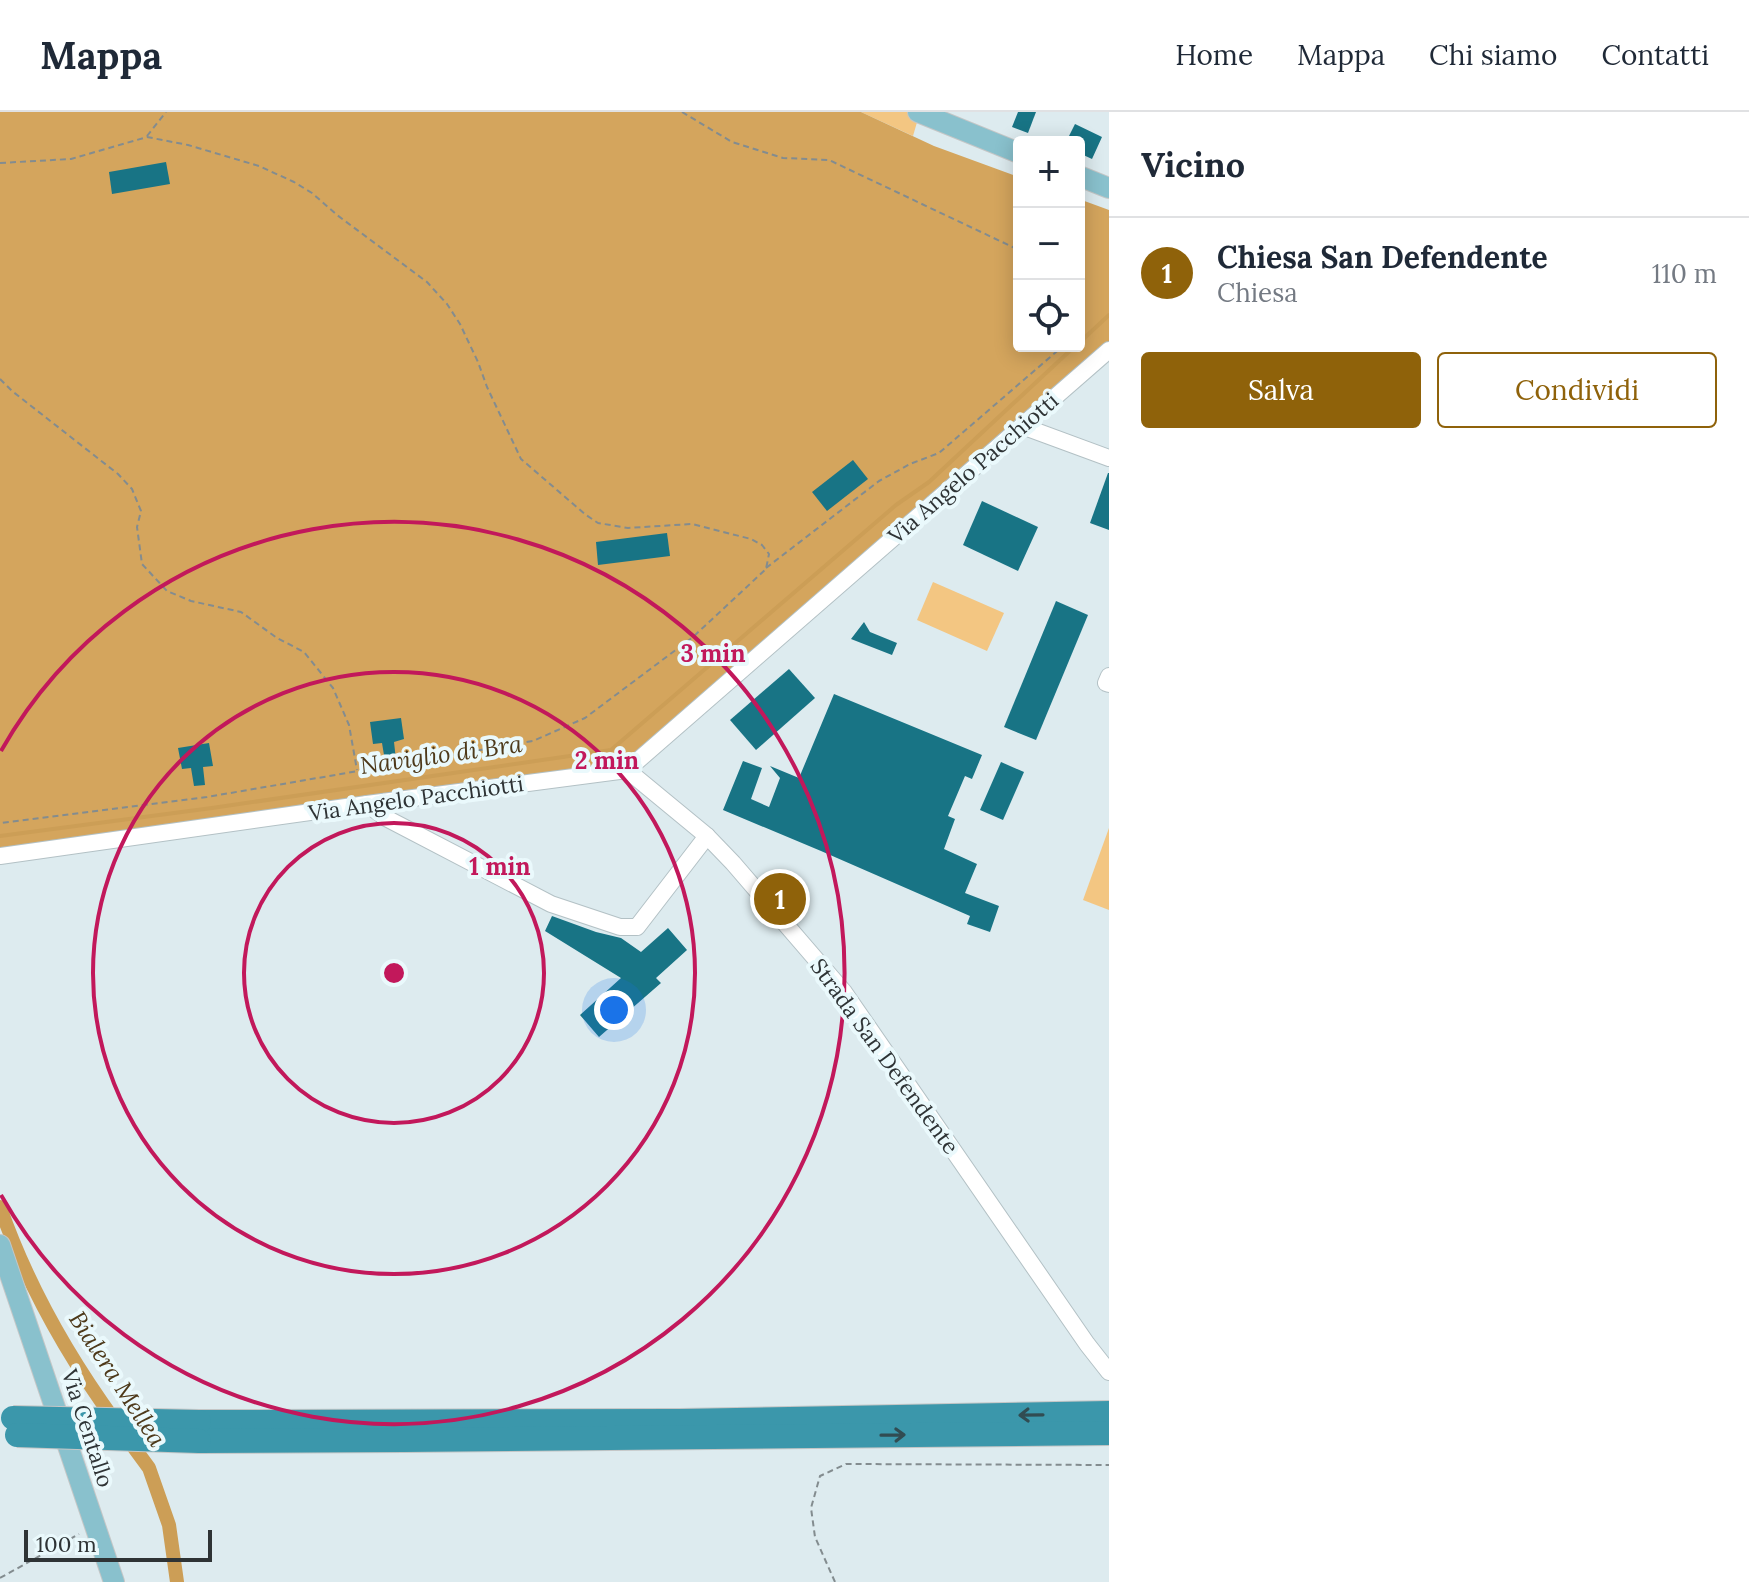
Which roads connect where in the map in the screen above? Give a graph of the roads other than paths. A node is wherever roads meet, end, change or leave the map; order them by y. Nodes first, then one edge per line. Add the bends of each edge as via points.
1 (918, 112) edge
2 (1013, 151) edge
3 (1085, 178) edge
4 (1109, 188) edge
5 (1109, 350) edge
6 (1022, 426) junction
7 (1109, 458) edge
8 (1109, 676) edge
9 (1109, 684) edge
10 (627, 770) junction
11 (367, 804) junction
12 (707, 836) junction
13 (0, 856) edge
14 (0, 1245) edge
15 (1109, 1372) edge
16 (1109, 1413) edge
17 (0, 1417) edge
18 (199, 1432) junction
19 (1109, 1433) edge
20 (0, 1434) edge
21 (114, 1582) edge

1 - 2 main road
3 - 4 main road
5 - 6 street, Via Angelo Pacchiotti
6 - 7 street
6 - 10 street, Via Angelo Pacchiotti
8 - 9 street
10 - 11 street, Via Angelo Pacchiotti
10 - 12 street, Strada San Defendente
11 - 12 street via 551,904 620,927 637,927
11 - 13 street, Via Angelo Pacchiotti
12 - 15 street, Strada San Defendente via 844,992
14 - 21 main road, Via Centallo
16 -> 18 highway
17 - 18 highway, bridge
18 -> 19 highway via 404,1440
18 - 20 highway, bridge

